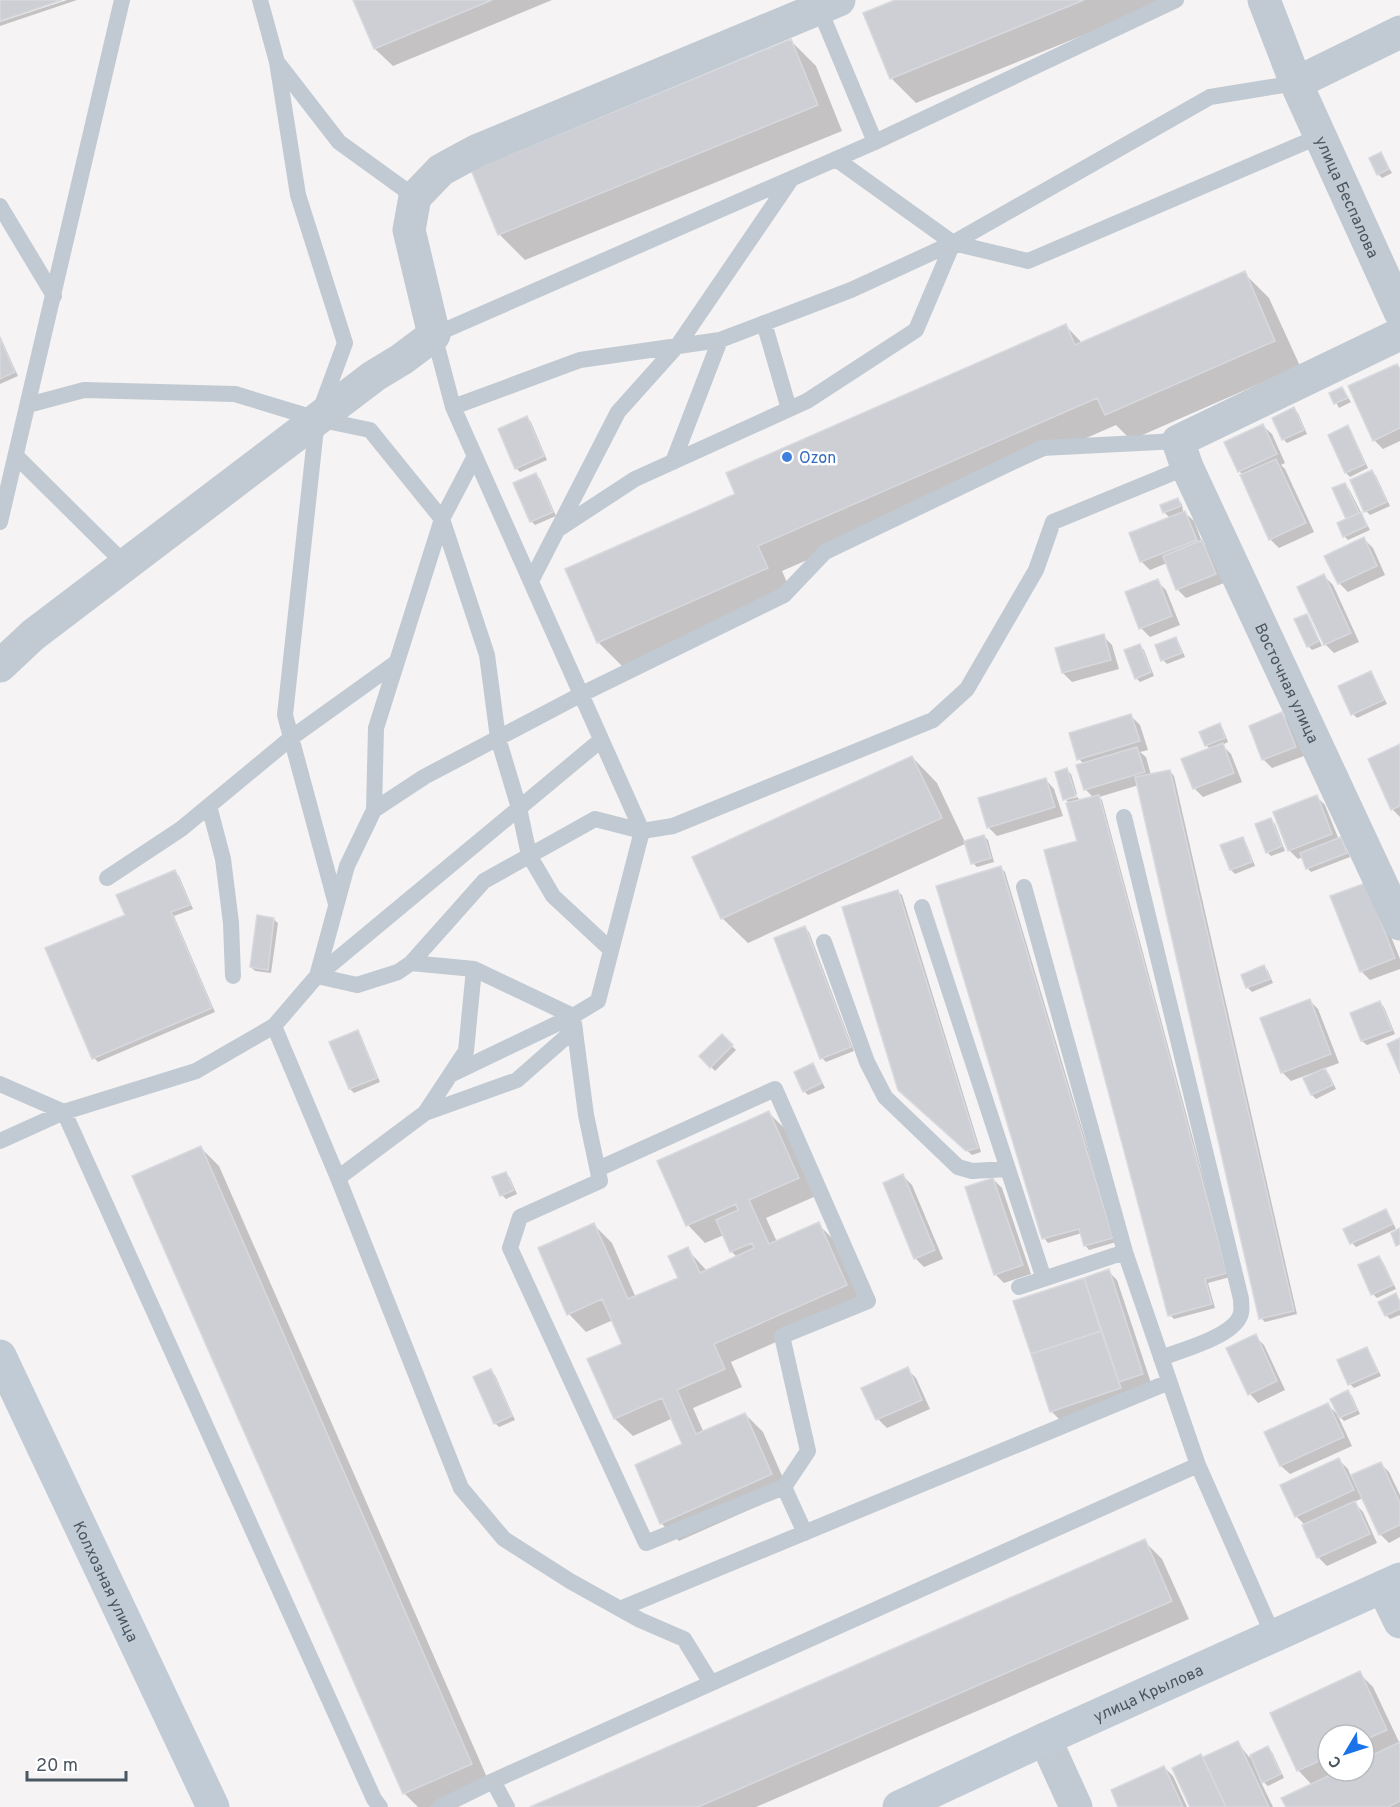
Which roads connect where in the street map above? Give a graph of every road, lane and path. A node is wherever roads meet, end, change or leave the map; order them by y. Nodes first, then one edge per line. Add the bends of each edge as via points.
1 (122, 0) edge
2 (260, 0) edge
3 (1176, 0) edge
4 (1264, 0) edge
5 (829, 4) edge
6 (1400, 32) edge
7 (277, 62) junction
8 (1296, 83) junction
9 (1320, 136) junction
10 (875, 142) junction
11 (836, 159) junction
12 (792, 178) junction
13 (415, 197) junction
14 (0, 206) edge
15 (953, 243) junction
16 (54, 296) junction
17 (1400, 312) edge
18 (764, 323) junction
19 (1400, 334) edge
20 (434, 335) junction
21 (720, 340) junction
22 (678, 345) junction
23 (28, 405) junction
24 (453, 407) junction
25 (789, 409) junction
26 (317, 419) junction
27 (1183, 454) junction
28 (16, 456) junction
29 (475, 456) junction
30 (673, 462) junction
31 (442, 519) junction
32 (0, 522) edge
33 (557, 530) junction
34 (126, 565) junction
35 (531, 581) junction
36 (397, 662) junction
37 (0, 666) edge
38 (582, 694) junction
39 (291, 738) junction
40 (498, 738) junction
41 (602, 740) junction
42 (209, 806) junction
43 (519, 808) junction
44 (374, 810) junction
45 (1124, 817) dead end
46 (642, 831) junction
47 (529, 855) junction
48 (107, 878) dead end
49 (1024, 887) dead end
50 (336, 905) junction
51 (922, 907) dead end
52 (1400, 924) edge
53 (824, 942) dead end
54 (611, 950) junction
55 (411, 963) junction
56 (474, 969) junction
57 (233, 976) dead end
58 (317, 976) junction
59 (574, 1023) junction
60 (274, 1026) junction
61 (450, 1075) junction
62 (0, 1084) edge
63 (64, 1112) junction
64 (425, 1113) junction
65 (0, 1141) edge
66 (598, 1169) junction
67 (1007, 1169) junction
68 (338, 1178) junction
69 (1125, 1252) junction
70 (1044, 1279) junction
71 (1019, 1287) dead end
72 (0, 1356) edge
73 (1161, 1358) junction
74 (1170, 1382) junction
75 (1198, 1465) junction
76 (784, 1487) junction
77 (805, 1533) junction
78 (1392, 1583) edge
79 (620, 1609) junction
80 (1400, 1622) edge
81 (1273, 1635) junction
82 (711, 1683) junction
83 (1044, 1739) junction
84 (493, 1780) junction
85 (213, 1807) edge
86 (380, 1807) edge
87 (440, 1807) edge
88 (507, 1807) edge
89 (899, 1807) edge
90 (1076, 1807) edge

1 - 16 lane
2 - 7 lane
3 - 10 lane
4 - 8 street, улица Беспалова
5 - 10 lane
5 - 13 street via 476,150 441,170
6 - 8 street
7 - 13 lane via 339,142
7 - 26 lane via 298,195 345,343
8 - 9 street, улица Беспалова
8 - 15 lane via 1210,97
9 - 15 lane via 1028,261
9 - 17 street, улица Беспалова
10 - 11 lane
11 - 12 lane
11 - 15 lane
12 - 20 lane
12 - 22 lane
13 - 20 street via 409,230
14 - 16 lane
15 - 18 lane via 851,290
15 - 25 lane via 916,330
16 - 23 lane
18 - 21 lane
18 - 25 lane
19 - 27 street
20 - 24 lane
20 - 26 street
21 - 22 lane
21 - 30 lane
22 - 24 lane via 579,360
22 - 33 lane via 618,412
23 - 26 lane via 84,390 235,394
23 - 28 lane
24 - 29 lane
25 - 30 lane
26 - 31 lane via 370,430
26 - 34 street
26 - 39 lane via 285,715
27 - 38 lane via 1042,448 825,552 784,595
27 - 46 lane via 1053,522 1035,570 967,689 933,720 674,826
27 - 52 street, Восточная улица
28 - 32 lane
28 - 34 lane
29 - 31 lane
29 - 35 lane
30 - 33 lane via 635,479
31 - 36 lane
31 - 40 lane via 487,656
33 - 35 lane
34 - 37 street via 33,635
35 - 38 lane
36 - 39 lane
36 - 44 lane via 376,728
38 - 40 lane
38 - 41 lane
39 - 42 lane
39 - 50 lane
40 - 43 lane
40 - 44 lane via 424,777
41 - 43 lane
41 - 46 lane
42 - 48 lane
42 - 57 lane via 223,859
43 - 47 lane
43 - 58 lane
44 - 50 lane via 347,866
45 - 73 lane via 1241,1299 1241,1313 1226,1333
46 - 47 lane via 595,819
46 - 54 lane
47 - 54 lane via 553,896
47 - 55 lane via 484,880
49 - 69 lane
50 - 58 lane
51 - 67 lane
53 - 67 lane via 867,1062 885,1096 958,1167 972,1171
54 - 59 lane via 598,1001
55 - 56 lane
55 - 58 lane via 398,972 357,985
56 - 59 lane
56 - 61 lane via 465,1052
58 - 60 lane
59 - 61 lane
59 - 64 lane via 517,1080
59 - 66 lane via 586,1115
60 - 63 lane via 196,1071
60 - 68 lane
61 - 64 lane
62 - 63 lane
63 - 65 lane
63 - 86 lane
64 - 68 lane
66 - 76 lane via 600,1181 520,1217 510,1248 646,1543
66 - 76 lane via 775,1089 868,1301 782,1336 808,1451
67 - 70 lane
68 - 79 lane via 461,1488 504,1539
69 - 70 lane
69 - 73 lane
70 - 71 lane
72 - 85 street, Колхозная улица
73 - 74 lane
74 - 75 lane
74 - 77 lane
75 - 81 lane
75 - 82 lane
76 - 77 lane
77 - 79 lane
78 - 80 street
78 - 81 street, улица Крылова
79 - 82 lane via 684,1639
81 - 83 street, улица Крылова
82 - 84 lane
83 - 89 street, улица Крылова
83 - 90 street
84 - 87 lane
84 - 88 lane

